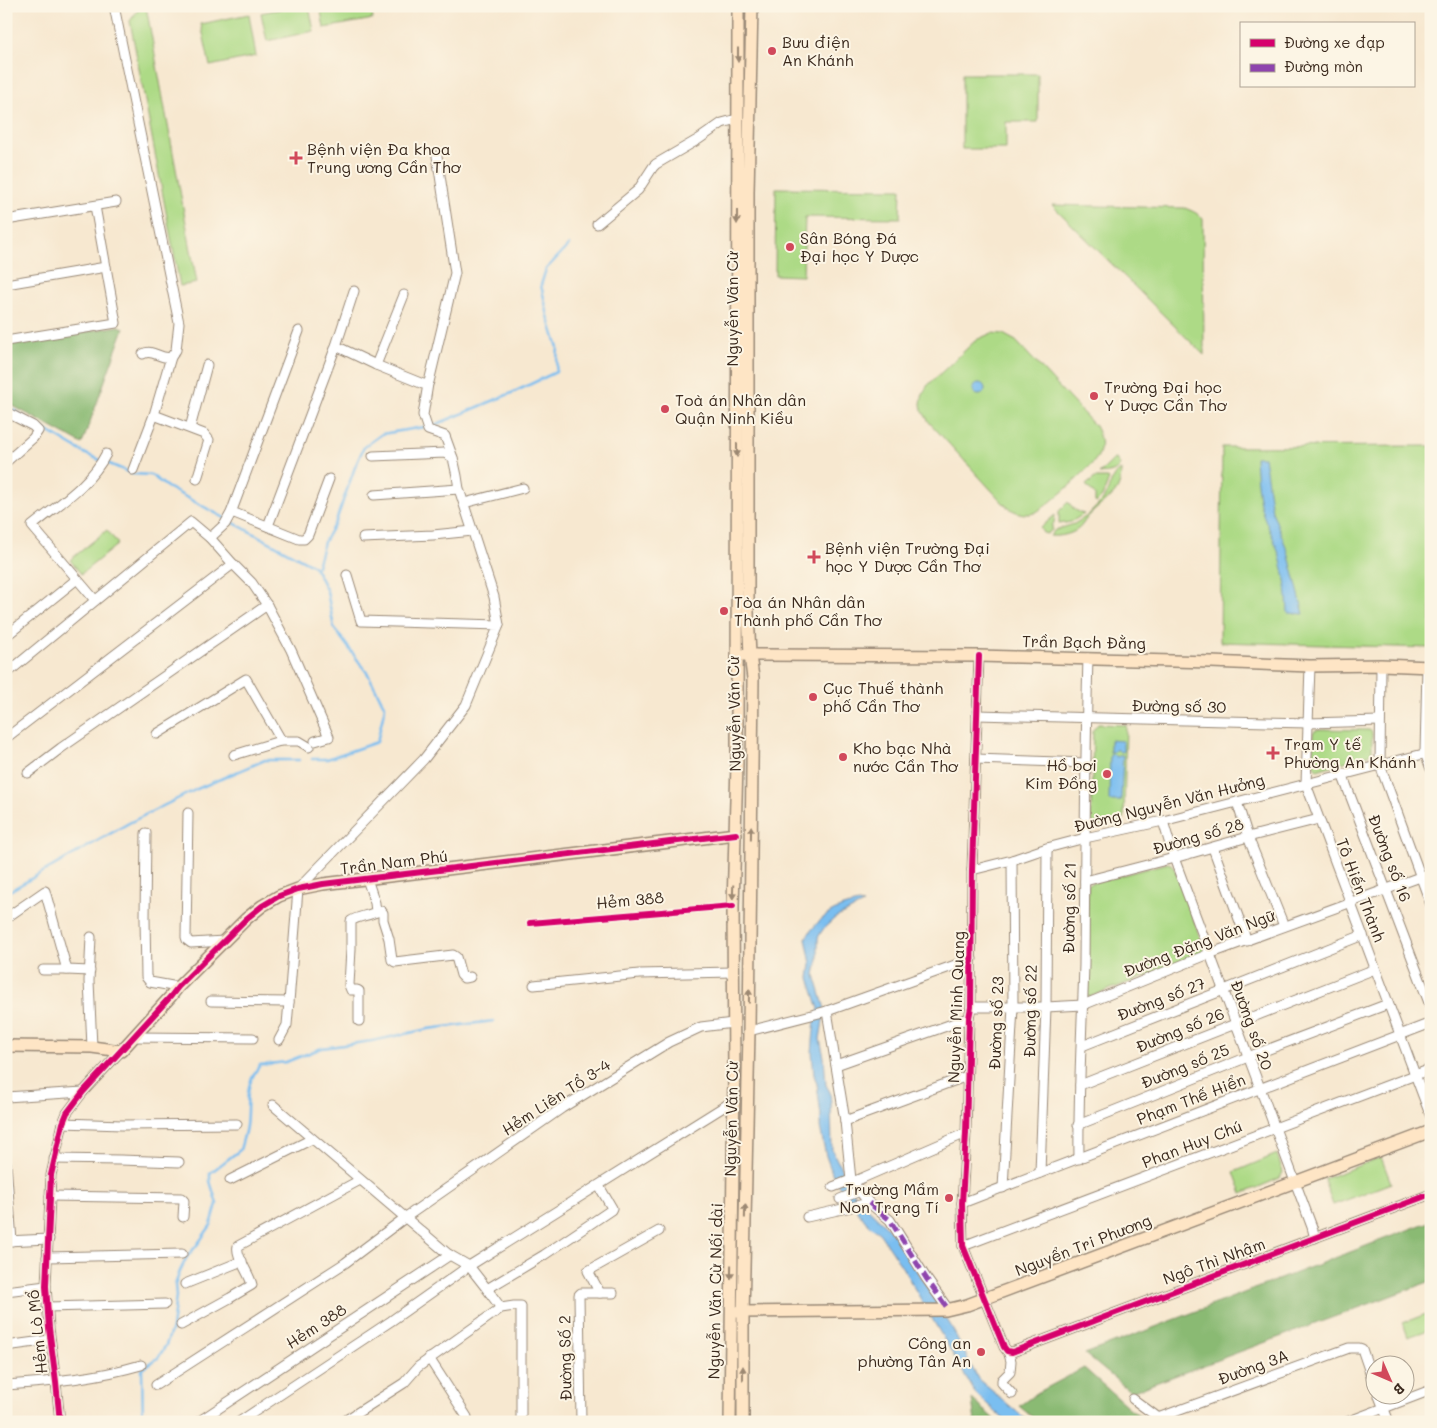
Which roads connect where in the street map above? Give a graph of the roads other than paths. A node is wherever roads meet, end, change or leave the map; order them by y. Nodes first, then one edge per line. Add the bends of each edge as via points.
1 (114, 6) edge
2 (738, 6) edge
3 (752, 6) edge
4 (737, 119) junction
5 (437, 156) dead end
6 (116, 202) dead end
7 (95, 206) junction
8 (6, 220) edge
9 (597, 224) dead end
10 (106, 267) junction
11 (6, 284) edge
12 (354, 291) dead end
13 (404, 295) dead end
14 (299, 332) dead end
15 (6, 341) edge
16 (336, 346) junction
17 (143, 354) dead end
18 (171, 357) junction
19 (207, 365) dead end
20 (376, 365) junction
21 (428, 384) junction
22 (6, 412) edge
23 (154, 415) junction
24 (190, 428) junction
25 (106, 454) dead end
26 (373, 456) dead end
27 (453, 458) junction
28 (6, 462) edge
29 (133, 470) dead end
30 (197, 480) dead end
31 (329, 480) dead end
32 (523, 488) dead end
33 (459, 489) junction
34 (374, 495) dead end
35 (464, 503) junction
36 (230, 515) junction
37 (268, 526) junction
38 (473, 531) junction
39 (210, 538) junction
40 (363, 538) dead end
41 (233, 564) junction
42 (347, 575) dead end
43 (77, 579) junction
44 (95, 600) junction
45 (267, 605) junction
46 (499, 625) junction
47 (6, 636) edge
48 (737, 655) junction
49 (750, 655) junction
50 (979, 656) junction
51 (1088, 658) junction
52 (1381, 665) junction
53 (1310, 666) junction
54 (1429, 667) edge
55 (6, 674) edge
56 (977, 715) junction
57 (1086, 719) junction
58 (1380, 721) junction
59 (1308, 723) junction
60 (157, 734) dead end
61 (6, 738) edge
62 (280, 741) junction
63 (1428, 753) edge
64 (234, 755) dead end
65 (976, 759) junction
66 (1085, 762) junction
67 (1380, 765) junction
68 (1431, 769) edge
69 (28, 774) dead end
70 (1342, 774) junction
71 (1306, 784) junction
72 (1237, 802) junction
73 (188, 814) dead end
74 (1319, 819) junction
75 (1163, 821) junction
76 (146, 833) dead end
77 (736, 834) junction
78 (1248, 837) junction
79 (1085, 838) junction
80 (1047, 848) junction
81 (1213, 848) junction
82 (1174, 858) junction
83 (1012, 860) junction
84 (972, 870) junction
85 (1431, 873) edge
86 (1420, 876) junction
87 (367, 879) junction
88 (1085, 881) junction
89 (298, 889) junction
90 (1386, 890) junction
91 (1349, 902) junction
92 (1431, 905) edge
93 (376, 912) junction
94 (6, 918) edge
95 (1284, 926) junction
96 (1362, 935) junction
97 (90, 937) dead end
98 (1247, 941) junction
99 (224, 942) junction
100 (1209, 954) junction
101 (972, 959) junction
102 (1375, 969) junction
103 (43, 970) dead end
104 (67, 970) junction
105 (90, 971) junction
106 (733, 972) junction
107 (470, 977) dead end
108 (534, 985) dead end
109 (178, 987) junction
110 (1224, 991) junction
111 (211, 1001) dead end
112 (289, 1002) junction
113 (1388, 1004) junction
114 (1083, 1005) junction
115 (971, 1007) junction
116 (1013, 1007) junction
117 (1046, 1007) junction
118 (1431, 1008) edge
119 (827, 1011) junction
120 (970, 1018) junction
121 (359, 1021) dead end
122 (733, 1022) junction
123 (1431, 1023) edge
124 (1236, 1024) junction
125 (749, 1031) junction
126 (1400, 1035) junction
127 (133, 1037) junction
128 (253, 1038) dead end
129 (279, 1040) dead end
130 (6, 1046) edge
131 (1082, 1046) junction
132 (92, 1047) junction
133 (121, 1051) junction
134 (1248, 1057) junction
135 (836, 1065) junction
136 (1431, 1069) edge
137 (1415, 1075) junction
138 (967, 1076) junction
139 (1080, 1085) junction
140 (1260, 1089) junction
141 (83, 1092) junction
142 (6, 1097) edge
143 (733, 1101) junction
144 (273, 1105) dead end
145 (1431, 1117) edge
146 (845, 1121) junction
147 (63, 1123) junction
148 (237, 1124) dead end
149 (1078, 1125) junction
150 (1275, 1129) junction
151 (1431, 1130) edge
152 (966, 1133) junction
153 (312, 1139) junction
154 (54, 1159) junction
155 (1079, 1159) junction
156 (178, 1162) dead end
157 (6, 1163) edge
158 (1040, 1173) junction
159 (230, 1180) dead end
160 (360, 1180) junction
161 (851, 1181) junction
162 (1295, 1182) junction
163 (599, 1186) junction
164 (835, 1186) dead end
165 (1003, 1188) junction
166 (858, 1192) junction
167 (1431, 1194) edge
168 (50, 1196) junction
169 (843, 1198) dead end
170 (962, 1203) junction
171 (867, 1204) junction
172 (183, 1216) dead end
173 (406, 1217) junction
174 (806, 1218) dead end
175 (659, 1231) dead end
176 (49, 1238) junction
177 (1315, 1238) junction
178 (9, 1241) edge
179 (963, 1246) junction
180 (182, 1254) dead end
181 (450, 1256) junction
182 (47, 1257) junction
183 (242, 1261) junction
184 (469, 1266) junction
185 (185, 1284) dead end
186 (46, 1286) junction
187 (488, 1289) junction
188 (6, 1291) edge
189 (600, 1293) junction
190 (613, 1293) dead end
191 (985, 1299) junction
192 (165, 1304) dead end
193 (47, 1307) junction
194 (501, 1308) junction
195 (947, 1309) junction
196 (737, 1312) junction
197 (181, 1325) dead end
198 (50, 1340) junction
199 (6, 1346) edge
200 (1008, 1351) junction
201 (1365, 1356) edge
202 (429, 1358) junction
203 (141, 1365) dead end
204 (56, 1382) junction
205 (6, 1385) edge
206 (156, 1386) dead end
207 (1431, 1390) edge
208 (1012, 1394) dead end
209 (1133, 1399) dead end
210 (1383, 1408) junction
211 (467, 1417) dead end
212 (1161, 1420) edge
213 (60, 1422) edge
214 (198, 1422) edge
215 (239, 1422) edge
216 (343, 1422) edge
217 (521, 1422) edge
218 (581, 1422) edge
219 (730, 1422) edge
220 (742, 1422) edge
221 (1346, 1422) edge
222 (1389, 1422) edge

1 - 18 street via 178,323 176,350
2 -> 4 main road, Nguyễn Văn Cừ
3 - 49 main road, Nguyễn Văn Cừ via 748,192
4 - 9 street via 722,123 656,164 638,190
4 -> 48 main road, Nguyễn Văn Cừ
5 - 21 street via 455,273
6 - 7 street
7 - 8 street
7 - 10 street
10 - 11 street
10 - 15 street via 116,323
12 - 16 street
13 - 20 street
14 - 36 street
16 - 20 street
16 - 37 street
17 - 18 street via 150,352 165,359
18 - 23 street
19 - 24 street
20 - 21 street
21 - 27 street via 424,419 428,430 445,436
22 - 28 street via 38,431
23 - 24 street
23 - 29 street
24 - 30 street via 209,440
25 - 43 street via 90,478 32,526
26 - 27 street via 445,453
27 - 33 street
31 - 37 street via 304,539
32 - 35 street
33 - 34 street
33 - 35 street
35 - 38 street
36 - 37 street
36 - 39 street
38 - 40 street
38 - 46 street via 494,597
39 - 41 street
39 - 44 street via 191,522
41 - 45 street
41 - 61 street
42 - 46 street via 361,621
43 - 44 street
43 - 47 street
44 - 55 street
45 - 62 street via 291,650 329,737 312,744
45 - 69 street
46 - 89 street via 466,705 424,759
48 - 49 main road, Trần Bạch Đằng
48 - 77 main road, Nguyễn Văn Cừ
49 - 50 main road, Trần Bạch Đằng
125 -> 49 main road, Nguyễn Văn Cừ via 753,678
50 - 51 main road, Trần Bạch Đằng
50 - 56 street, Nguyễn Minh Quang
51 - 53 main road, Trần Bạch Đằng
51 - 57 street, Đường số 21
52 - 53 main road, Trần Bạch Đằng
52 - 54 main road, Trần Bạch Đằng
52 - 58 street
53 - 59 street, Tô Hiến Thành
54 - 63 street
56 - 57 street, Đường số 30
56 - 65 street, Nguyễn Minh Quang
57 - 59 street, Đường số 30
57 - 66 street, Đường số 21
58 - 59 street, Đường số 30
58 - 67 street
59 - 71 street, Tô Hiến Thành
60 - 62 street via 246,679
62 - 64 street
63 - 67 street, Đường Nguyễn Văn Hưởng
63 - 68 street
65 - 66 street
65 - 84 street, Nguyễn Minh Quang
66 - 79 street, Đường số 21
67 - 70 street, Đường Nguyễn Văn Hưởng
67 - 86 street
70 - 71 street, Đường Nguyễn Văn Hưởng
70 - 90 street, Đường số 16
71 - 72 street, Đường Nguyễn Văn Hưởng
71 - 74 street, Tô Hiến Thành
72 - 75 street, Đường Nguyễn Văn Hưởng
72 - 78 street
73 - 99 street via 186,937 191,943
74 - 78 street, Đường số 28
74 - 91 street, Tô Hiến Thành
75 - 79 street, Đường Nguyễn Văn Hưởng
75 - 82 street, Đường số 20
76 - 109 street via 146,977 150,982
77 - 87 main road, Trần Nam Phú
77 -> 106 main road, Nguyễn Văn Cừ
78 - 81 street, Đường số 28
78 - 95 street
79 - 80 street, Đường Nguyễn Văn Hưởng
79 - 88 street, Đường số 21
80 - 83 street, Đường Nguyễn Văn Hưởng
80 - 117 street, Đường số 22
81 - 82 street, Đường số 28
81 - 98 street
82 - 88 street, Đường số 28
82 - 100 street, Đường số 20
83 - 84 street, Đường Nguyễn Văn Hưởng
83 - 116 street, Đường số 23
84 - 101 street, Nguyễn Minh Quang
85 - 86 street, Đường Đặng Văn Ngữ
86 - 90 street, Đường Đặng Văn Ngữ
86 - 92 street
87 - 89 main road, Trần Nam Phú
87 - 93 street
88 - 114 street, Đường số 21
89 - 99 main road, Trần Nam Phú via 262,906
89 - 112 street
90 - 91 street, Đường Đặng Văn Ngữ
90 - 118 street, Đường số 16
91 - 95 street, Đường Đặng Văn Ngữ
91 - 96 street, Tô Hiến Thành
93 - 107 street via 383,913 394,962 454,955 461,975
93 - 121 street via 351,921 348,985 351,990 359,991
94 - 104 street via 45,891
95 - 98 street, Đường Đặng Văn Ngữ
96 - 102 street, Tô Hiến Thành
96 - 110 street, Đường số 27
97 - 105 street
98 - 100 street, Đường Đặng Văn Ngữ
99 - 109 main road, Trần Nam Phú
100 - 110 street, Đường số 20
100 - 114 street, Đường Đặng Văn Ngữ
101 - 115 street, Nguyễn Minh Quang
101 - 119 street
102 - 113 street, Tô Hiến Thành
102 - 124 street, Đường số 26
103 - 104 street
104 - 105 street
105 - 132 street
106 - 108 street via 639,974
106 - 122 main road, Nguyễn Văn Cừ
109 - 127 main road, Trần Nam Phú
110 - 124 street, Đường số 20
110 - 131 street, Đường số 27
111 - 112 street
112 - 129 street via 286,1025
113 - 126 street, Tô Hiến Thành
113 - 134 street, Đường số 25
114 - 117 street, Đường Đặng Văn Ngữ
114 - 131 street, Đường số 21
115 - 116 street, Đường Đặng Văn Ngữ
115 - 120 street, Nguyễn Minh Quang
116 - 117 street, Đường Đặng Văn Ngữ
116 - 165 street, Đường số 23
117 - 158 street, Đường số 22
119 - 125 street
119 - 135 street
120 - 135 street
120 - 138 street, Nguyễn Minh Quang
122 - 143 main road, Nguyễn Văn Cừ
122 - 173 street, Hẻm Liên Tổ 3-4 via 701,1027 669,1042 562,1108
123 - 126 street, Phạm Thế Hiển
124 - 134 street, Đường số 20
124 - 139 street, Đường số 26
196 -> 125 main road, Nguyễn Văn Cừ
126 - 137 street, Tô Hiến Thành
126 - 140 street, Phạm Thế Hiển
127 - 128 street
127 - 133 main road, Trần Nam Phú
130 - 132 main road
131 - 139 street, Đường số 21
132 - 133 main road
133 - 141 street
134 - 140 street, Đường số 20
134 - 149 street, Đường số 25
135 - 146 street
136 - 137 street, Phan Huy Chú
137 - 145 street, Tô Hiến Thành
137 - 150 street, Phan Huy Chú
138 - 146 street
138 - 152 street, Nguyễn Minh Quang
139 - 149 street, Đường số 21
140 - 150 street, Đường số 20
140 - 155 street, Phạm Thế Hiển
141 - 142 street
141 - 147 street
143 - 163 street
143 -> 196 main road, Nguyễn Văn Cừ Nối dài
144 - 153 street
146 - 161 street
147 - 148 street
147 - 154 street
149 - 155 street, Đường số 21
150 - 162 street, Đường số 20
150 - 179 street, Phan Huy Chú
151 - 162 main road, Nguyển Tri Phương
152 - 161 street
152 - 170 street, Nguyễn Minh Quang
153 - 159 street
153 - 160 street
154 - 156 street
154 - 168 street
155 - 158 street, Phạm Thế Hiển
157 - 178 street
158 - 165 street, Phạm Thế Hiển
160 - 173 street
160 - 183 street via 238,1246 237,1252
161 - 164 street
161 - 166 street
162 - 177 street, Đường số 20
162 - 191 main road, Nguyển Tri Phương
163 - 184 street
163 - 187 street via 611,1210
165 - 170 street, Phạm Thế Hiển
166 - 169 street
166 - 171 street
167 - 177 street, Ngô Thì Nhậm
168 - 172 street via 181,1198 184,1200
168 - 176 street
170 - 179 street, Nguyễn Minh Quang
171 - 174 street
171 - 195 street via 890,1220
173 - 181 street
173 - 206 street, Hẻm Liên Tổ 3-4 via 345,1263
175 - 189 street via 585,1272
176 - 178 street
176 - 182 street, Hẻm Lò Mổ
177 - 200 street, Ngô Thì Nhậm
179 - 191 street, Nguyễn Minh Quang
180 - 182 street
181 - 184 street
181 - 214 street, Hẻm 388
182 - 186 street, Hẻm Lò Mổ
183 - 185 street
183 - 197 street via 252,1285
184 - 187 street
184 - 215 street
186 - 188 street
186 - 193 street, Hẻm Lò Mổ
187 - 194 street
189 - 190 street
189 - 218 street, Đường Số 2 via 580,1295
191 - 195 main road, Nguyển Tri Phương
191 - 200 street, Nguyễn Minh Quang
192 - 193 street
193 - 198 street, Hẻm Lò Mổ
194 - 202 street
194 - 217 street via 521,1306
195 - 196 main road, Nguyển Tri Phương
196 - 219 main road, Nguyễn Văn Cừ Nối dài
220 -> 196 main road, Nguyễn Văn Cừ
198 - 199 street
198 - 204 street, Hẻm Lò Mổ
200 - 208 street via 1010,1372 1002,1383
201 - 212 street, Đường 3A via 1362,1349 1349,1348
202 - 211 street
202 - 216 street via 404,1382
203 - 204 street
204 - 205 street
204 - 213 street, Hẻm Lò Mổ
207 - 210 street
209 - 212 street
210 - 221 street
210 - 222 street

